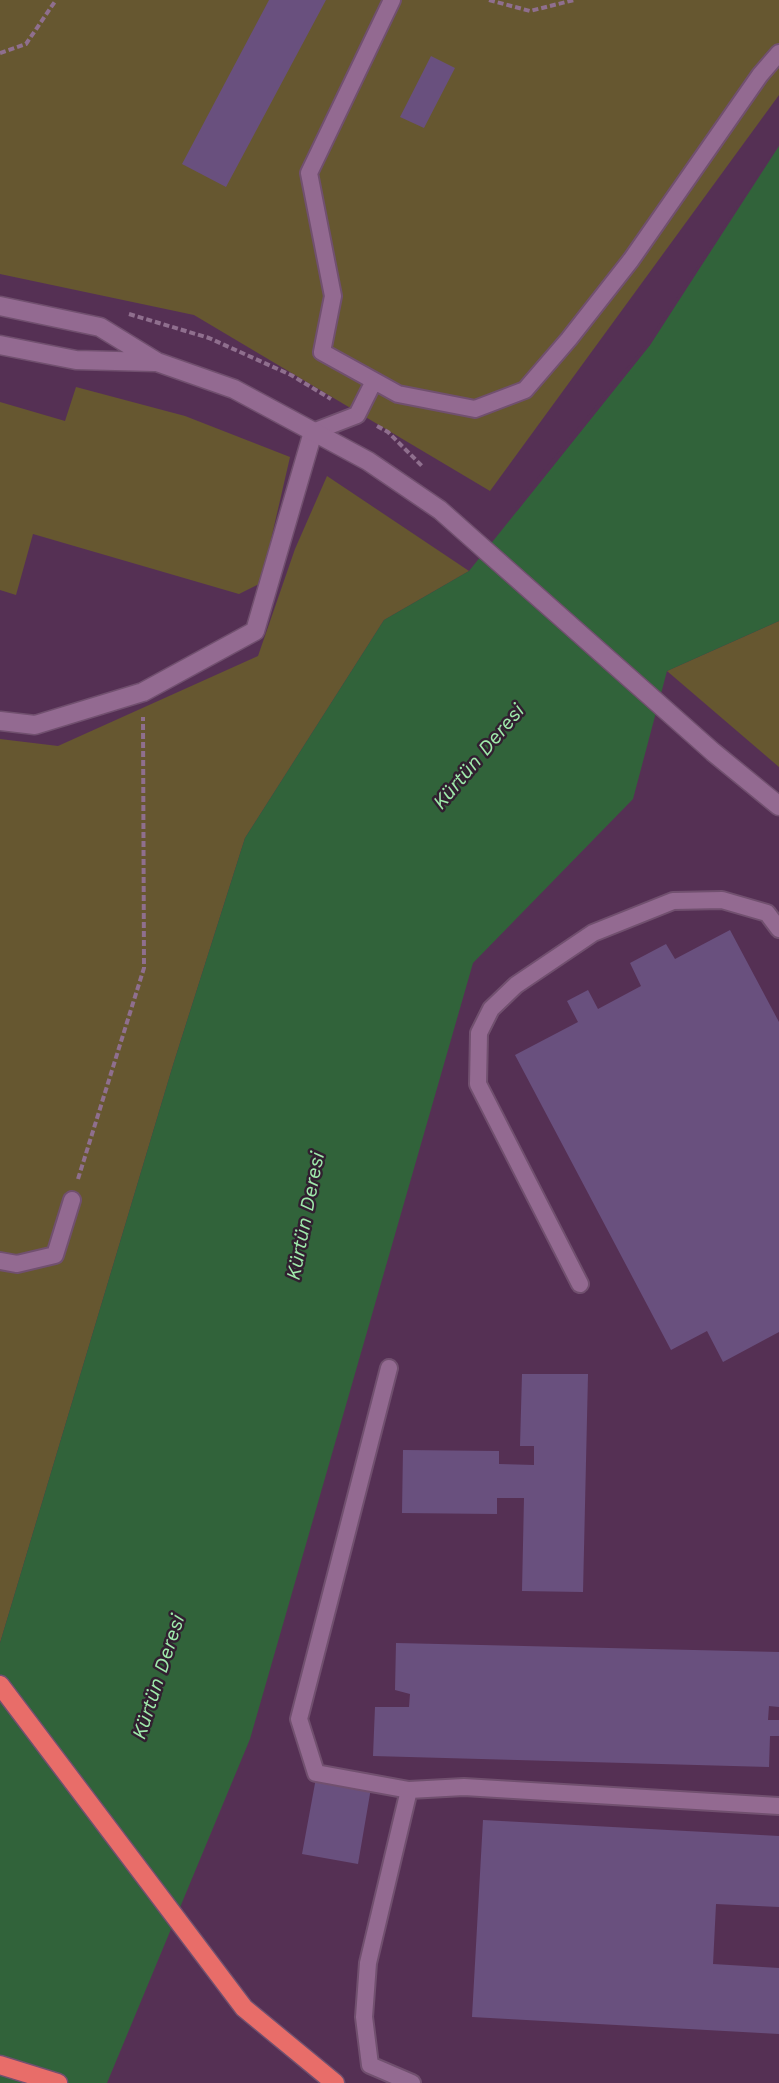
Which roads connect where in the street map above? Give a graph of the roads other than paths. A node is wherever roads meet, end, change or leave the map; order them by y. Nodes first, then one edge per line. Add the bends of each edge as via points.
1 (392, 0) edge
2 (779, 53) edge
3 (0, 306) edge
4 (0, 345) edge
5 (157, 362) junction
6 (374, 381) junction
7 (313, 432) junction
8 (0, 721) edge
9 (779, 806) edge
10 (779, 929) edge
11 (72, 1200) road end
12 (0, 1261) edge
13 (580, 1284) dead end
14 (389, 1368) dead end
15 (4, 1689) edge
16 (409, 1790) junction
17 (779, 1806) edge
18 (0, 2065) edge
19 (58, 2083) edge
20 (335, 2083) edge
21 (411, 2083) edge

1 - 6 lane via 309,173 333,296 322,352
2 - 6 lane via 630,260 525,390 475,409 398,394
3 - 5 main road via 100,327
4 - 5 main road via 76,360
5 - 7 main road via 234,389
6 - 7 lane via 357,415
7 - 8 main road via 255,631 143,692 35,725
7 - 9 main road via 368,461 440,510
10 - 13 lane via 767,913 722,900 673,901 593,933 516,984 491,1009 479,1034 478,1084
11 - 12 lane via 55,1255 17,1264
14 - 16 lane via 299,1719 316,1773
15 - 20 highway via 244,2008
16 - 17 lane via 464,1787
16 - 21 lane via 368,1963 364,2017 370,2065
18 - 19 highway

